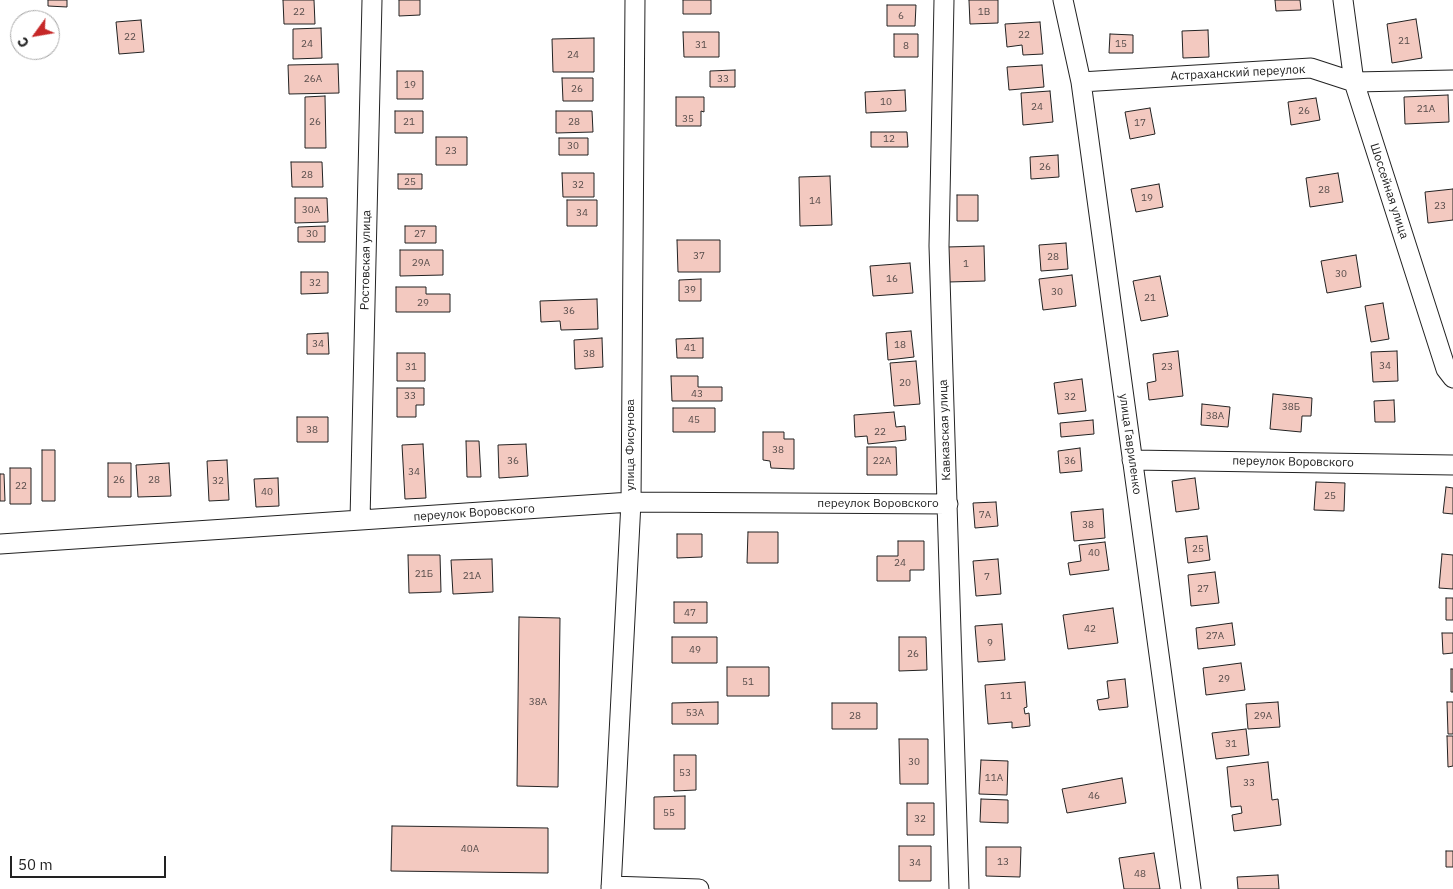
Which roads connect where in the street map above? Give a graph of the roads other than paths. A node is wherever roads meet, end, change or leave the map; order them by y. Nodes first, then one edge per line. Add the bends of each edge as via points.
1 (372, 0) edge
2 (634, 0) edge
3 (944, 0) edge
4 (1063, 0) edge
5 (1342, 0) edge
6 (1453, 80) edge
7 (1081, 82) junction
8 (1354, 82) junction
9 (1453, 378) edge
10 (1132, 460) junction
11 (1453, 464) edge
12 (631, 502) junction
13 (948, 504) junction
14 (360, 520) junction
15 (0, 544) edge
16 (611, 887) edge
17 (699, 889) edge
18 (959, 889) edge
19 (1191, 889) edge

1 - 14 street, Ростовская улица
2 - 12 street, улица Фисунова
3 - 13 street, Кавказская улица via 940,246
4 - 7 street, улица Гавриленко
5 - 8 street, Шоссейная улица
6 - 8 street, Астраханский переулок
7 - 8 street, Астраханский переулок via 1311,68
7 - 10 street, улица Гавриленко
8 - 9 street, Шоссейная улица via 1446,369
10 - 11 street, переулок Воровского
10 - 19 street, улица Гавриленко
12 - 13 street, переулок Воровского
12 - 14 street, переулок Воровского
12 - 16 street, улица Фисунова
13 - 18 street, Кавказская улица
14 - 15 street, переулок Воровского
16 - 17 street

